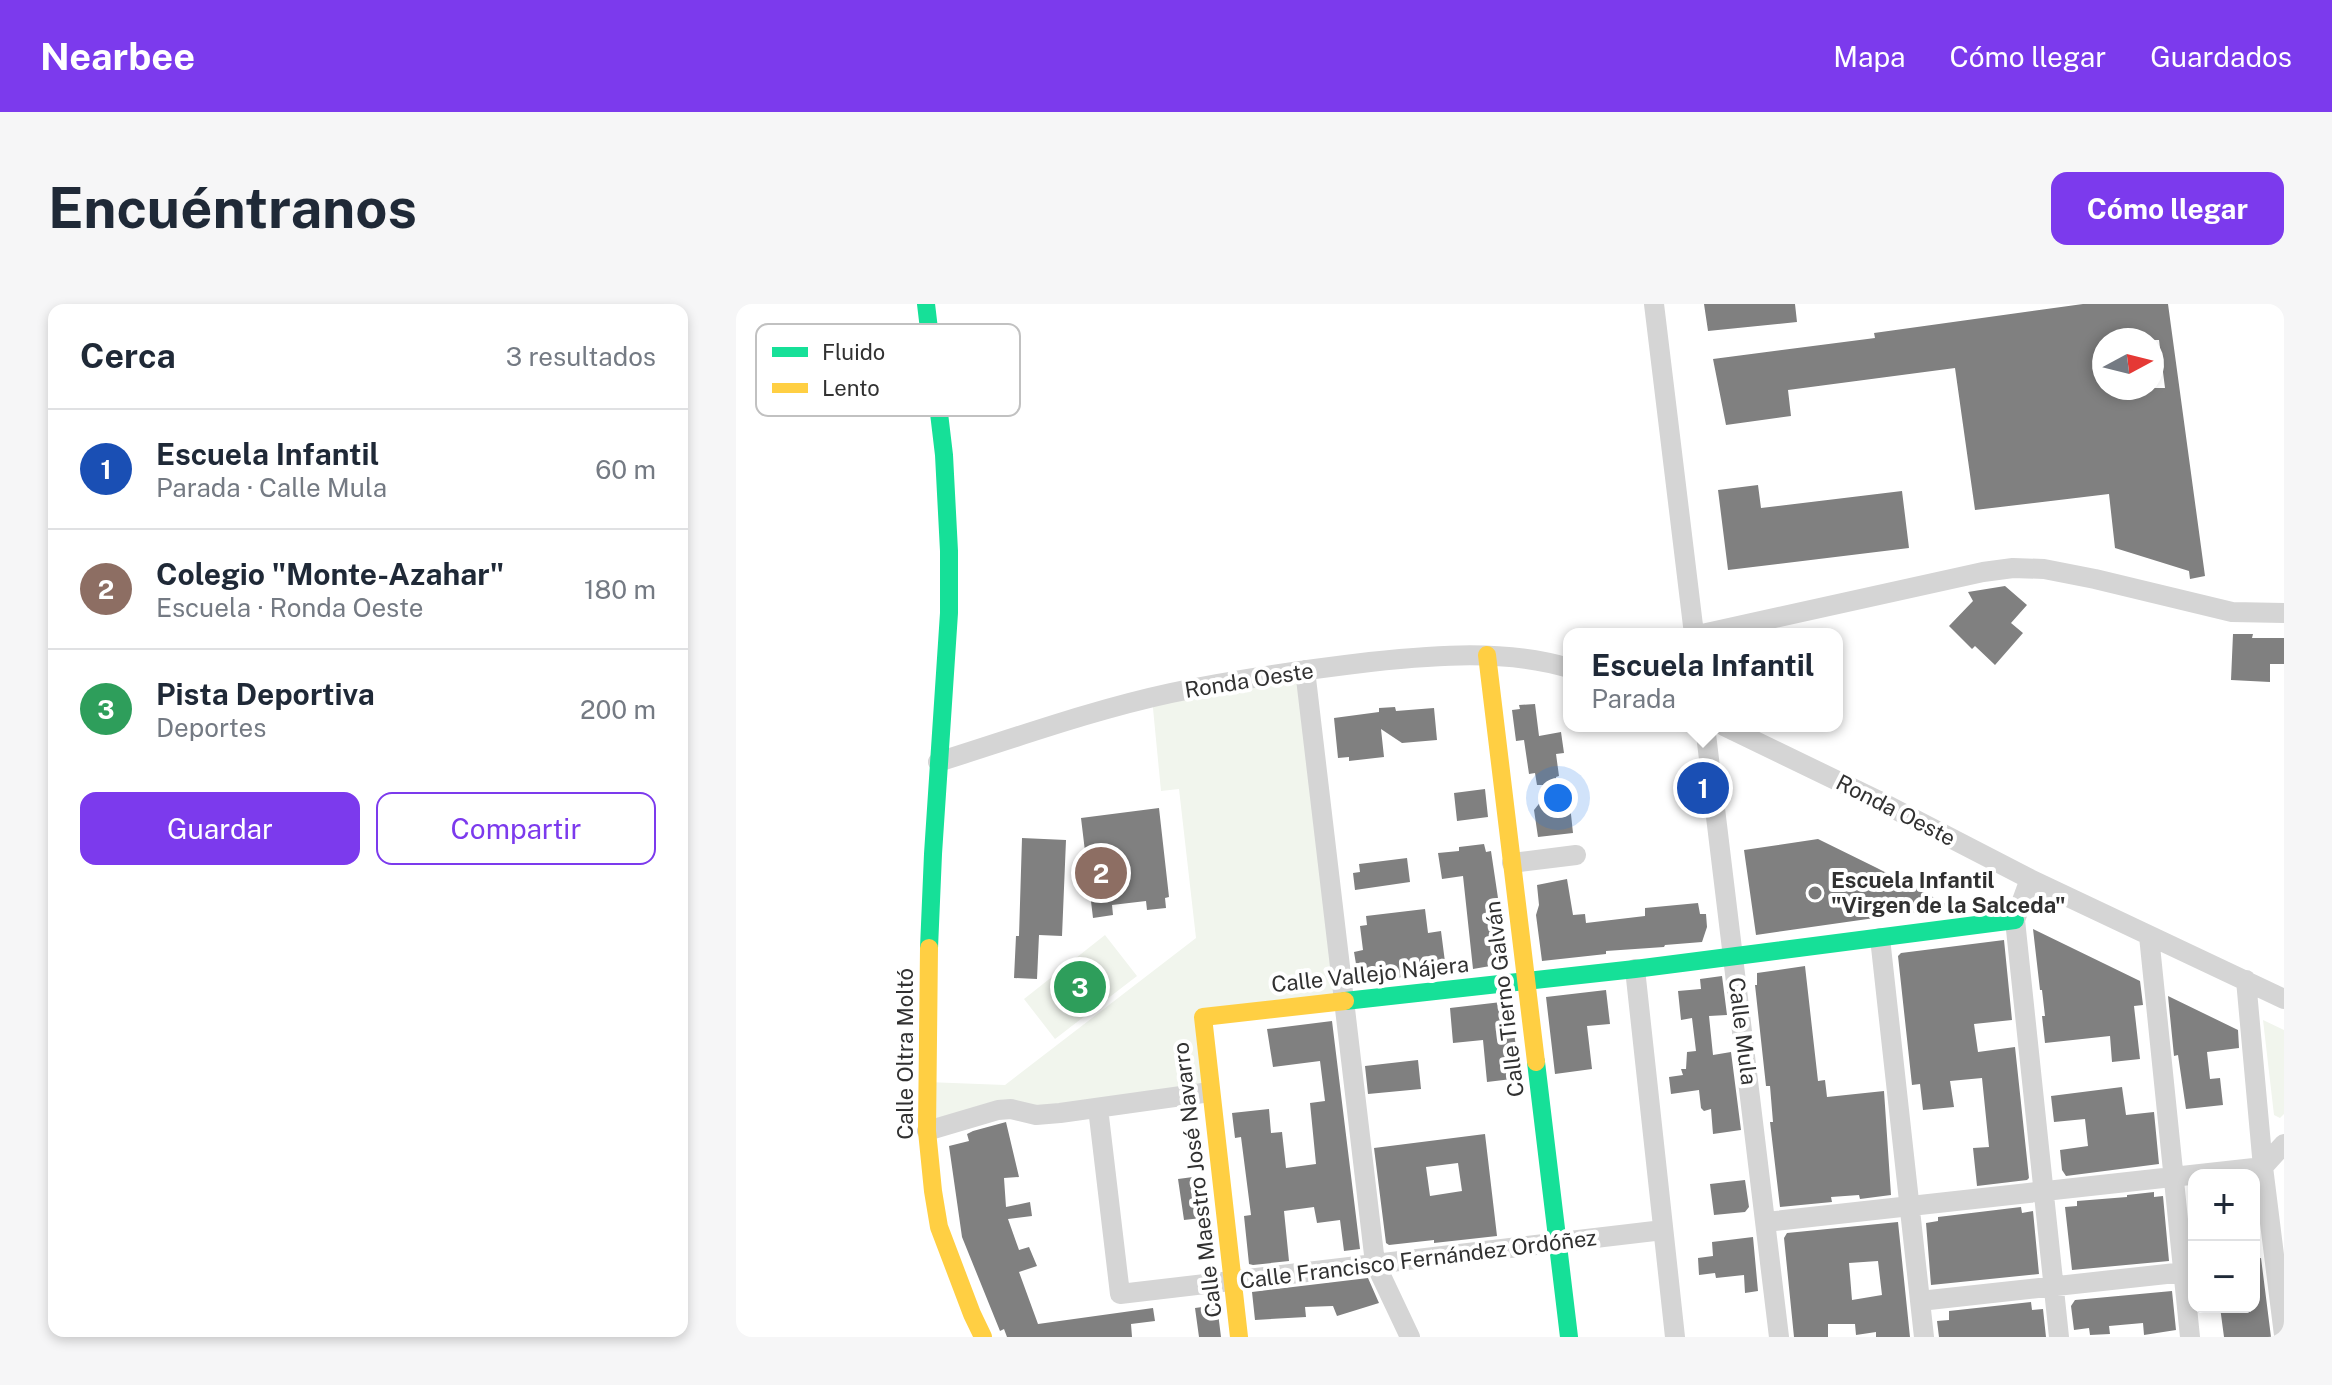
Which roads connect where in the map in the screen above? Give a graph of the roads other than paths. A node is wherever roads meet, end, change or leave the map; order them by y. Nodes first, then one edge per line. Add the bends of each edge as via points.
1 (926, 304) edge
2 (1654, 304) edge
3 (928, 324) edge
4 (939, 416) edge
5 (2284, 613) edge
6 (1693, 628) edge
7 (1729, 628) edge
8 (1487, 655) junction
9 (1563, 666) edge
10 (1305, 670) junction
11 (1706, 732) edge
12 (1736, 732) edge
13 (938, 762) junction
14 (1576, 855) dead end
15 (1512, 863) junction
16 (2030, 879) junction
17 (2015, 920) junction
18 (2149, 936) junction
19 (1880, 938) junction
20 (1734, 957) junction
21 (1635, 969) junction
22 (2246, 980) junction
23 (1526, 981) junction
24 (2284, 999) edge
25 (1345, 1002) junction
26 (1203, 1017) joint
27 (1210, 1092) junction
28 (1098, 1108) junction
29 (927, 1131) junction
30 (2284, 1144) edge
31 (2284, 1169) edge
32 (2264, 1172) junction
33 (2172, 1177) junction
34 (2044, 1190) junction
35 (1910, 1204) junction
36 (1766, 1222) junction
37 (1663, 1230) junction
38 (1557, 1243) junction
39 (2280, 1260) edge
40 (1375, 1263) junction
41 (2260, 1263) edge
42 (2188, 1271) edge
43 (1234, 1280) junction
44 (2054, 1286) junction
45 (1920, 1301) junction
46 (2189, 1313) edge
47 (2284, 1335) edge
48 (1407, 1336) edge
49 (983, 1337) edge
50 (1239, 1337) edge
51 (1569, 1337) edge
52 (1675, 1337) edge
53 (1779, 1337) edge
54 (1924, 1337) edge
55 (2059, 1337) edge
56 (2190, 1337) edge

1 - 3 street, Calle Oltra Moltó
2 - 6 street
4 - 13 street, Calle Oltra Moltó via 949,613
5 - 7 street via 2232,612 2095,579 2013,568
8 - 9 street, Ronda Oeste
8 - 10 street, Ronda Oeste
8 - 15 street, Calle Tierno Galván
10 - 13 street, Ronda Oeste via 1168,694
10 - 25 street
11 - 20 street, Calle Mula
12 - 16 street, Ronda Oeste
13 - 29 street, Calle Oltra Moltó
14 - 15 street
15 - 23 street, Calle Tierno Galván
16 - 17 street
16 - 18 street, Ronda Oeste
17 - 19 street, Calle Vallejo Nájera
17 - 34 street
18 - 22 street, Ronda Oeste
18 - 33 street
19 - 20 street, Calle Vallejo Nájera
19 - 35 street
20 - 21 street, Calle Vallejo Nájera
20 - 36 street, Calle Mula
21 - 23 street, Calle Vallejo Nájera
21 - 37 street
22 - 24 street, Ronda Oeste
22 - 32 street
23 - 25 street, Calle Vallejo Nájera
23 - 38 street, Calle Tierno Galván
25 - 26 street, Calle Vallejo Nájera
25 - 40 street
26 - 27 street, Calle Maestro José Navarro
27 - 28 street
27 - 43 street, Calle Maestro José Navarro
28 - 29 street via 1036,1115 998,1110
28 - 43 street, Calle Francisco Fernández Ordóñez via 1120,1294
29 - 49 street, Calle Oltra Moltó via 939,1227
30 - 32 street
31 - 32 street
32 - 33 street
32 - 39 street
33 - 34 street
33 - 42 street
34 - 35 street
34 - 44 street
35 - 36 street
35 - 45 street
36 - 53 street, Calle Mula
37 - 38 street, Calle Francisco Fernández Ordóñez
37 - 52 street
38 - 40 street, Calle Francisco Fernández Ordóñez
38 - 51 street, Calle Tierno Galván
39 - 41 street
39 - 47 street
40 - 43 street, Calle Francisco Fernández Ordóñez
40 - 48 street
42 - 44 street
43 - 50 street, Calle Maestro José Navarro
44 - 45 street
44 - 55 street
45 - 54 street
46 - 56 street

